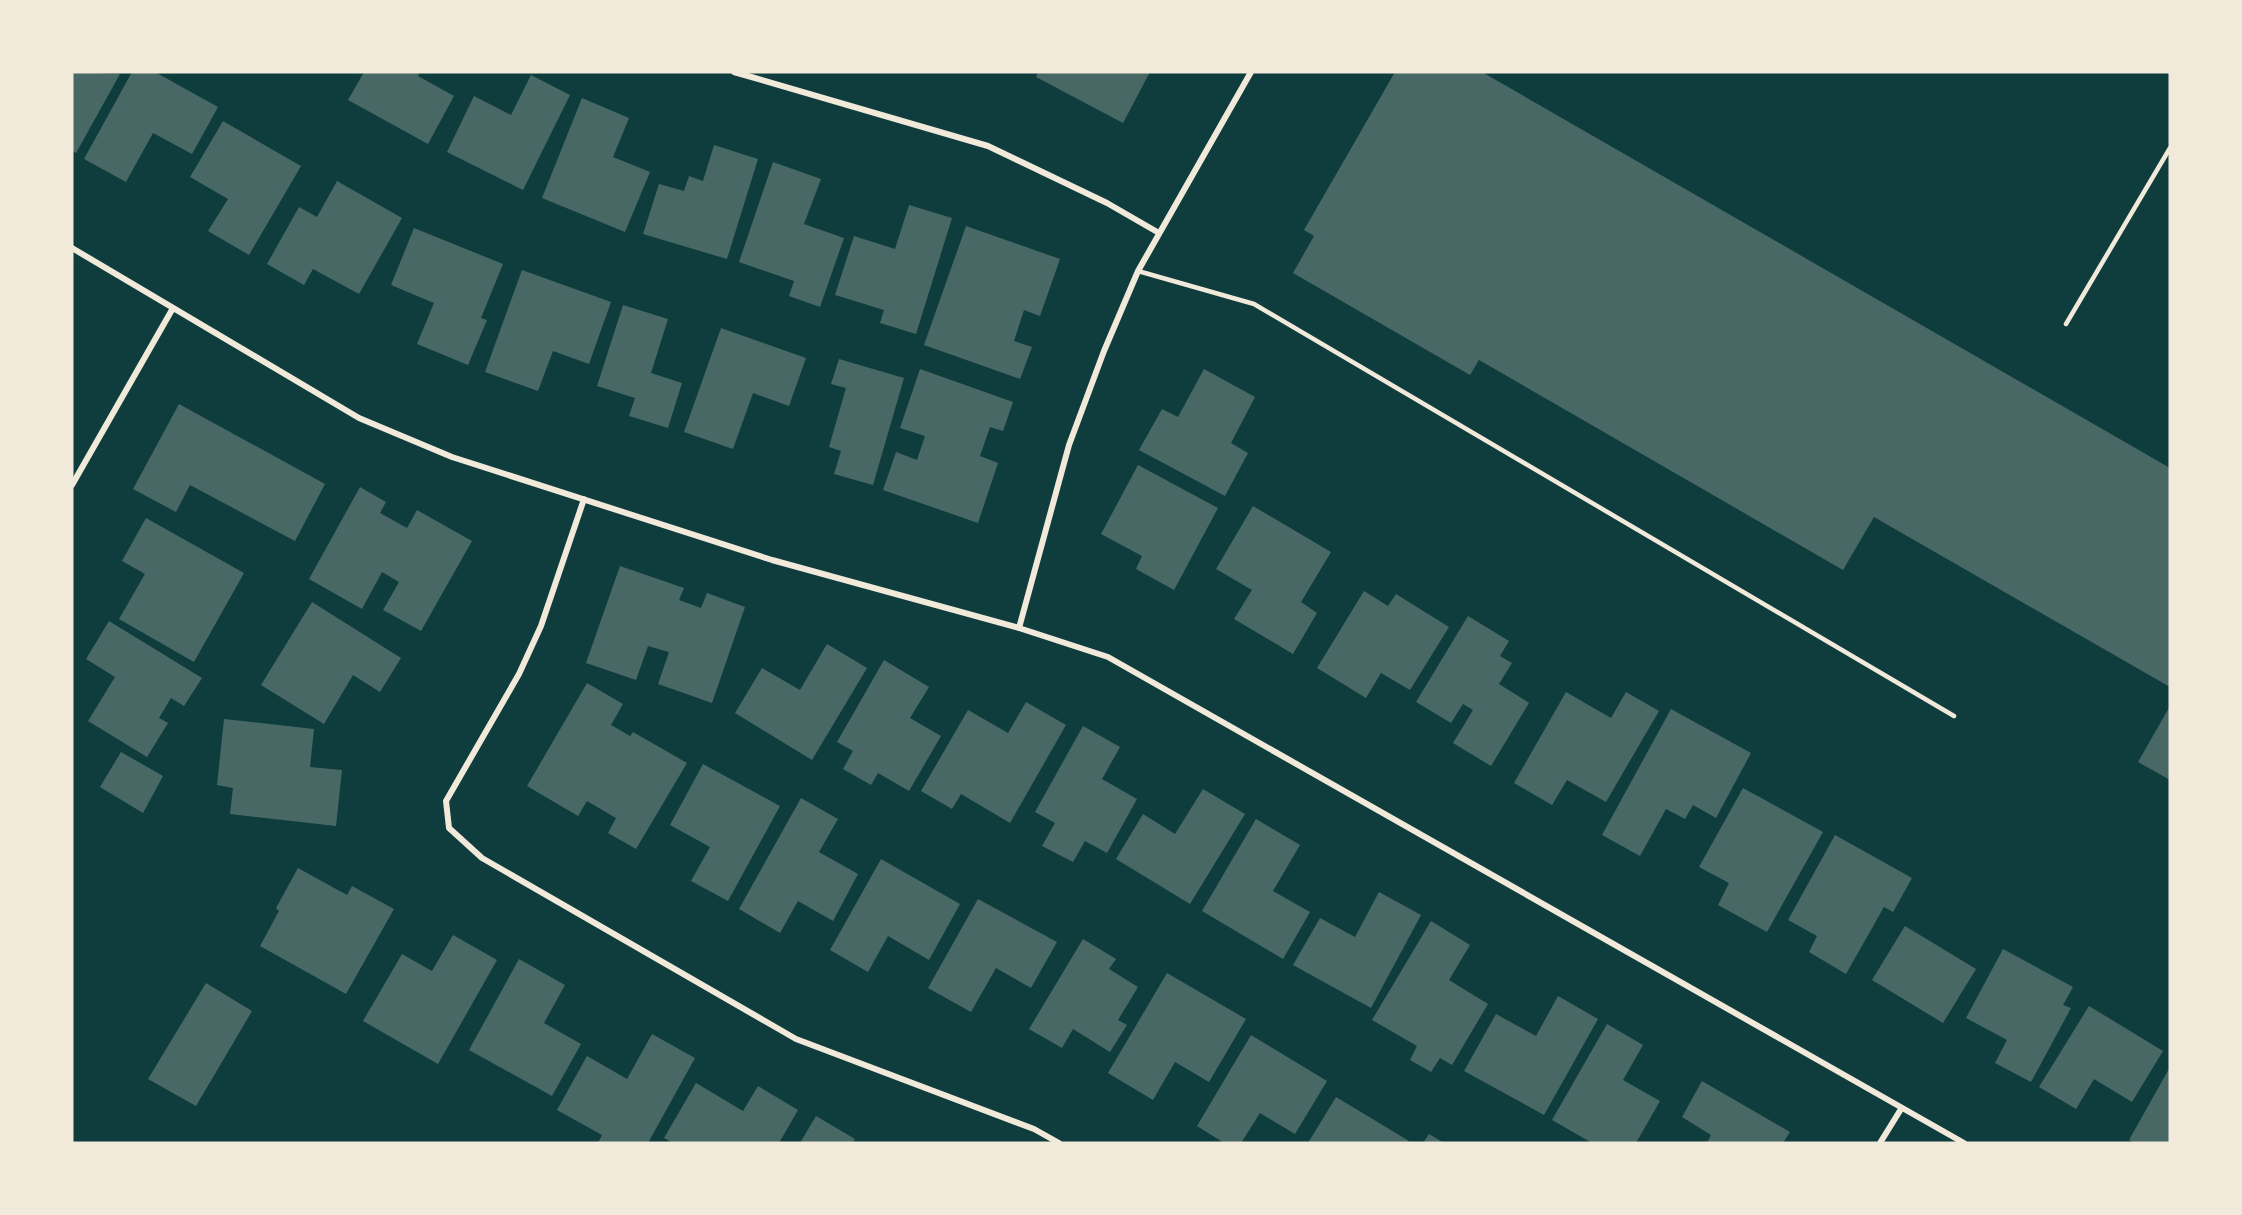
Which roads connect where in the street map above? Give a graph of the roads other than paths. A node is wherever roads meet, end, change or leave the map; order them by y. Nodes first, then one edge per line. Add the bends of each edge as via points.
1 (734, 72) edge
2 (1251, 72) edge
3 (2170, 148) edge
4 (1159, 233) junction
5 (72, 248) edge
6 (1138, 271) junction
7 (173, 308) junction
8 (2066, 324) dead end
9 (72, 485) edge
10 (584, 499) junction
11 (1019, 628) junction
12 (1954, 716) dead end
13 (1901, 1109) junction
14 (1059, 1143) edge
15 (1880, 1143) edge
16 (1964, 1143) edge

1 - 4 street via 988,146 1107,203
2 - 4 street
3 - 8 lane
4 - 6 street
5 - 7 street
6 - 11 street via 1069,445
6 - 12 lane via 1254,304
7 - 9 street
7 - 10 street via 359,418 452,457
10 - 11 street via 772,560
10 - 14 street via 541,626 519,674 446,801 449,828 482,858 796,1039 1034,1129
11 - 13 street via 1108,657
13 - 15 street
13 - 16 street

